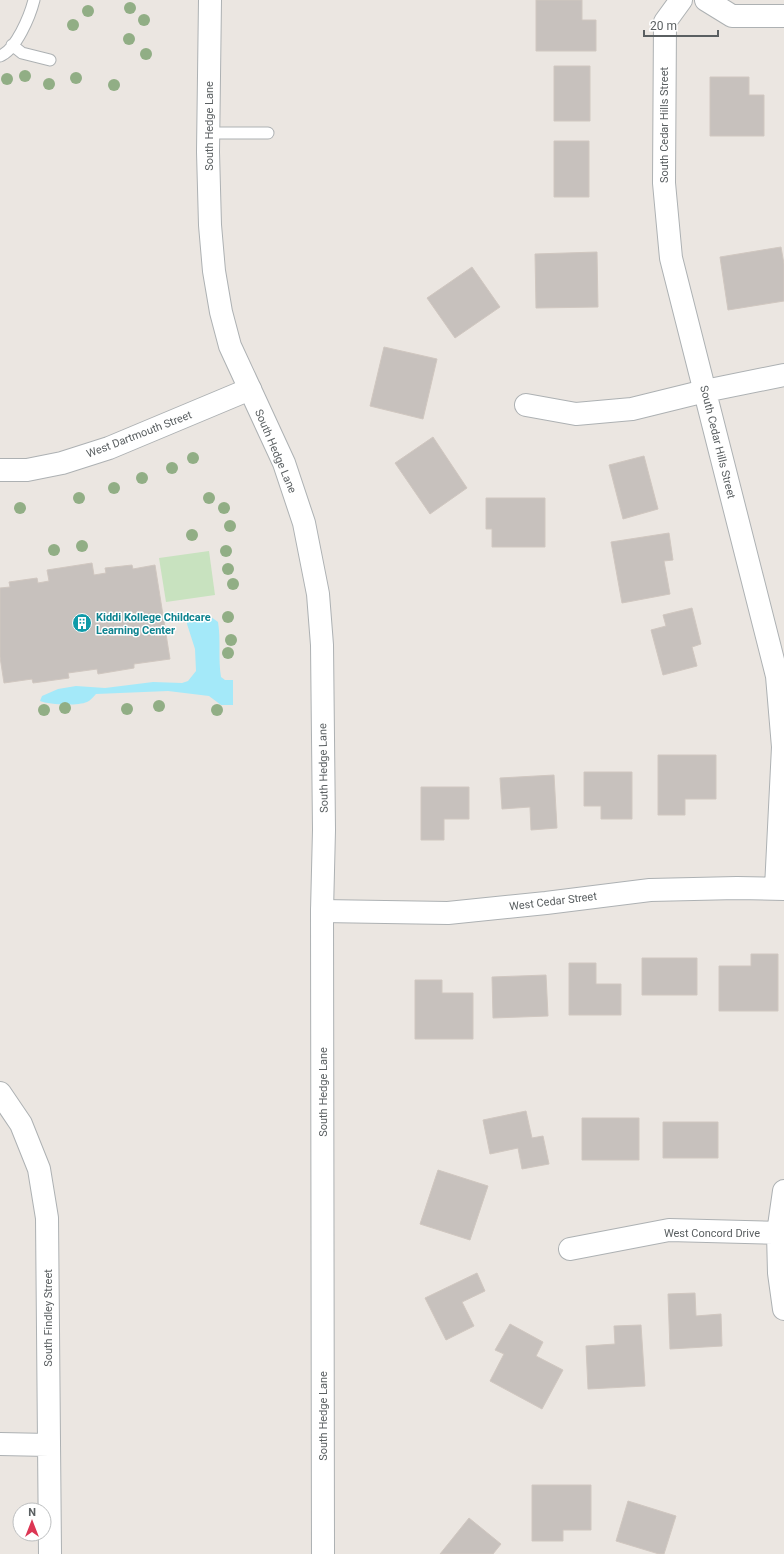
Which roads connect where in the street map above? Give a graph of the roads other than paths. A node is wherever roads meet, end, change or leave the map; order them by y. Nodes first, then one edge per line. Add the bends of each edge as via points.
1 (34, 0) edge
2 (210, 0) edge
3 (681, 0) edge
4 (706, 0) edge
5 (784, 16) edge
6 (12, 45) junction
7 (0, 56) edge
8 (50, 60) dead end
9 (208, 133) junction
10 (268, 133) dead end
11 (784, 375) edge
12 (250, 389) junction
13 (705, 391) junction
14 (526, 405) dead end
15 (0, 470) edge
16 (780, 888) edge
17 (322, 911) junction
18 (0, 1093) edge
19 (784, 1191) edge
20 (781, 1233) edge
21 (570, 1249) dead end
22 (784, 1309) edge
23 (0, 1444) edge
24 (49, 1445) junction
25 (50, 1554) edge
26 (323, 1554) edge

1 - 6 lane via 21,35
2 - 9 street, South Hedge Lane
3 - 13 street, South Cedar Hills Street via 665,22 664,183 671,258
4 - 5 street via 732,16
6 - 7 lane
6 - 8 lane via 22,53
9 - 10 lane
9 - 12 street, South Hedge Lane via 210,225 214,270 230,346
11 - 13 street
12 - 15 street, West Dartmouth Street via 109,448 27,470
12 - 17 street, South Hedge Lane via 284,463 304,523 318,594 322,645
13 - 14 street via 632,409 590,413 576,414
13 - 16 street, South Cedar Hills Street via 778,676 783,747
16 - 17 street, West Cedar Street via 650,890 448,913
17 - 26 street, South Hedge Lane
18 - 24 street, South Findley Street via 21,1124 38,1169 47,1218
19 - 20 street
20 - 21 street, West Concord Drive via 669,1230
20 - 22 street via 779,1273
23 - 24 street
24 - 25 street, South Findley Street

